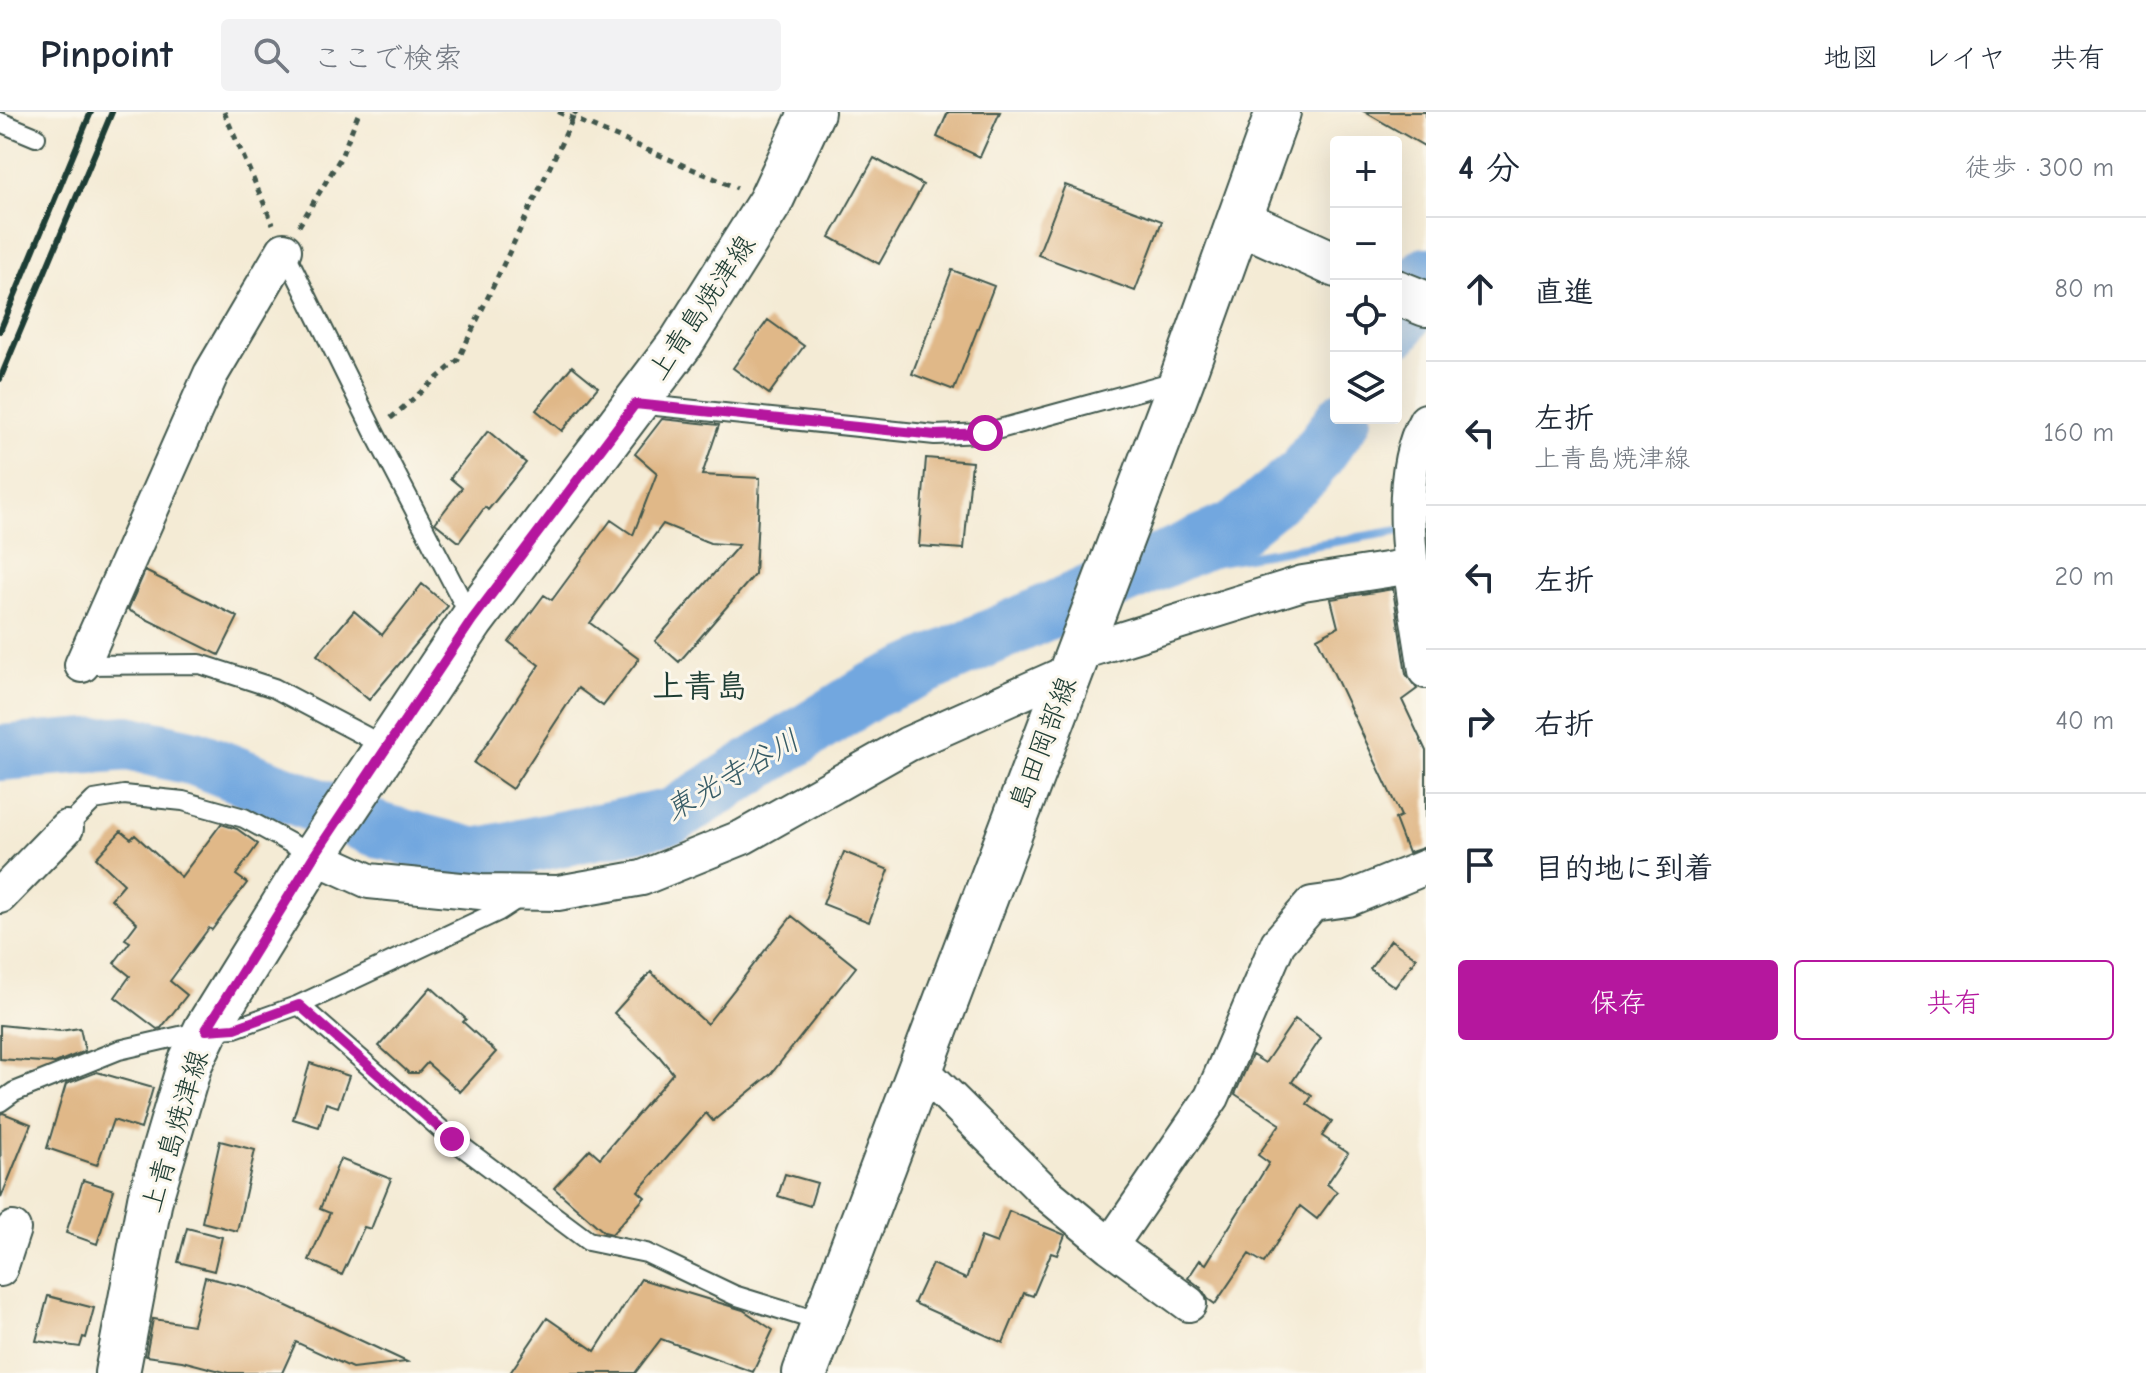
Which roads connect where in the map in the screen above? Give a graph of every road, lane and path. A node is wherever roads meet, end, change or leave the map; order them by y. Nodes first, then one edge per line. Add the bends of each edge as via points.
1 (224, 112) edge
2 (359, 112) edge
3 (558, 112) edge
4 (812, 112) edge
5 (1278, 112) edge
6 (574, 115) edge
7 (0, 122) edge
8 (36, 137) dead end
9 (770, 202) junction
10 (1239, 221) junction
11 (284, 250) junction
12 (1330, 262) edge
13 (1402, 294) edge
14 (1426, 304) edge
15 (1182, 379) junction
16 (635, 404) junction
17 (1426, 421) edge
18 (374, 432) junction
19 (1412, 566) junction
20 (472, 620) junction
21 (1072, 663) junction
22 (82, 665) joint
23 (1426, 671) edge
24 (383, 753) junction
25 (66, 828) joint
26 (314, 856) junction
27 (1426, 867) edge
28 (527, 893) junction
29 (0, 896) edge
30 (299, 1005) junction
31 (206, 1030) junction
32 (920, 1068) junction
33 (0, 1102) edge
34 (6, 1224) edge
35 (1110, 1246) junction
36 (0, 1269) edge
37 (1189, 1304) dead end
38 (824, 1323) junction
39 (117, 1373) edge
40 (805, 1373) edge

1 - 11 path
2 - 11 path via 341,157
3 - 6 path
4 - 9 main road, 上青島焼津線
5 - 10 main road, 島田岡部線
6 - 9 path
6 - 18 path via 458,360
7 - 8 lane
9 - 16 main road, 上青島焼津線 via 681,343
10 - 12 main road
10 - 15 main road, 島田岡部線
11 - 18 lane
11 - 22 street via 211,374
13 - 14 main road
15 - 16 lane via 985,433 935,435
15 - 21 main road, 島田岡部線
16 - 20 main road, 上青島焼津線
17 - 19 street via 1408,480
18 - 20 lane
19 - 21 street via 1303,583
19 - 23 street
20 - 24 main road, 上青島焼津線
21 - 28 street via 908,744 728,843 642,878 558,893
21 - 32 main road, 島田岡部線
22 - 24 lane via 200,664 274,688
24 - 26 main road, 上青島焼津線
25 - 26 lane via 94,800 124,795 183,801 244,818
25 - 29 street
26 - 28 street via 369,881
26 - 31 main road, 上青島焼津線
27 - 35 street via 1348,899 1312,904 1278,943 1212,1097
28 - 30 lane
30 - 31 lane via 235,1028
30 - 38 lane via 452,1139 588,1241 646,1253 734,1295
31 - 33 lane via 119,1050
31 - 39 main road, 上青島焼津線 via 190,1063 150,1199
32 - 35 street via 1046,1193
32 - 38 main road, 島田岡部線
34 - 36 street
35 - 37 street
38 - 40 main road, 島田岡部線

